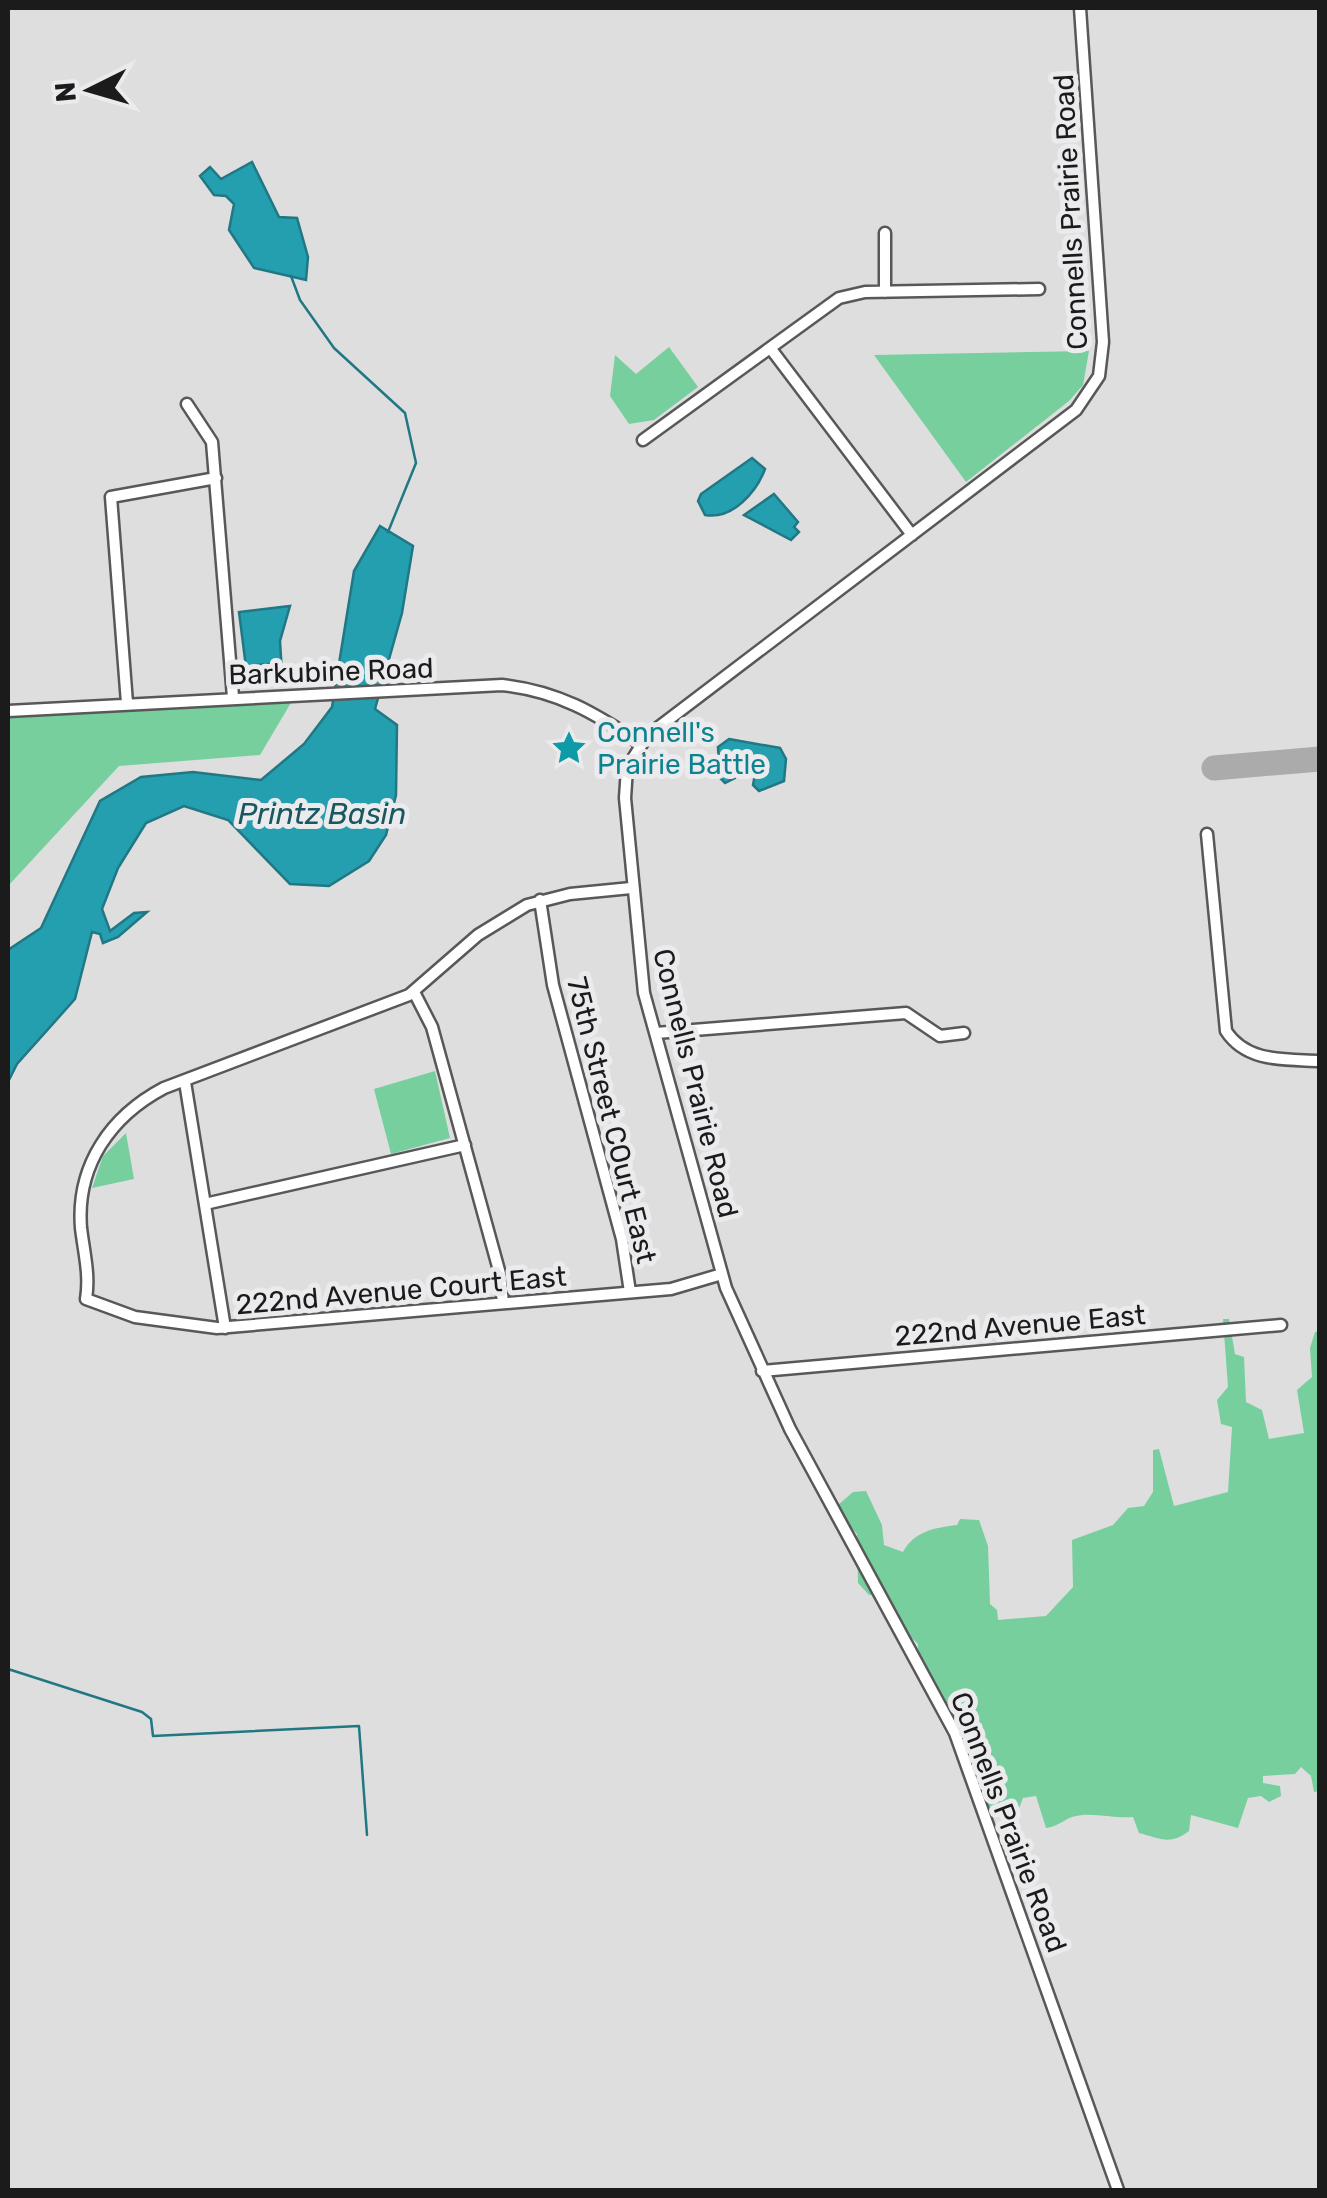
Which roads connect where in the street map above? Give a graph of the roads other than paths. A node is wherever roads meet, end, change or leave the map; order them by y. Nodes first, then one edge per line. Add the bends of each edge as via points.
1 (1080, 8) edge
2 (886, 233) dead end
3 (1040, 290) dead end
4 (886, 292) junction
5 (771, 349) junction
6 (187, 404) dead end
7 (644, 440) dead end
8 (216, 478) junction
9 (912, 535) junction
10 (233, 697) junction
11 (127, 703) junction
12 (8, 711) edge
13 (641, 744) junction
14 (1207, 834) dead end
15 (631, 888) junction
16 (540, 900) junction
17 (414, 992) junction
18 (656, 1033) junction
19 (964, 1033) dead end
20 (1320, 1061) edge
21 (185, 1082) junction
22 (465, 1145) junction
23 (205, 1204) junction
24 (722, 1274) junction
25 (630, 1292) junction
26 (503, 1303) junction
27 (1281, 1324) dead end
28 (224, 1328) junction
29 (762, 1371) junction
30 (1118, 2190) edge

1 - 9 street, Connells Prairie Road via 1103,342 1099,376 1076,410
2 - 4 street
3 - 4 street
4 - 5 street via 839,298
5 - 7 street
5 - 9 street
6 - 8 street via 212,442
8 - 10 street
8 - 11 street via 112,497
9 - 13 street, Connells Prairie Road
10 - 11 street, Barkubine Road
10 - 13 street, Barkubine Road via 502,685 536,689 602,716
11 - 12 street, Barkubine Road
13 - 15 street, Connells Prairie Road via 627,768
14 - 20 street via 1226,1030 1257,1056
15 - 16 street
15 - 18 street, Connells Prairie Road
16 - 17 street via 496,922
16 - 25 street, 75th Street COurt East via 552,985 622,1239
17 - 21 street
17 - 22 street via 432,1027
18 - 19 street via 906,1013 940,1036
18 - 24 street, Connells Prairie Road
21 - 23 street
21 - 28 street, 222nd Avenue Court East via 142,1100 111,1127 90,1166 82,1201 86,1299 165,1324
22 - 23 street
22 - 26 street
23 - 28 street
24 - 25 street, 222nd Avenue Court East
24 - 29 street, Connells Prairie Road
25 - 26 street, 222nd Avenue Court East
26 - 28 street, 222nd Avenue Court East
27 - 29 street, 222nd Avenue East
29 - 30 street, Connells Prairie Road via 955,1733

